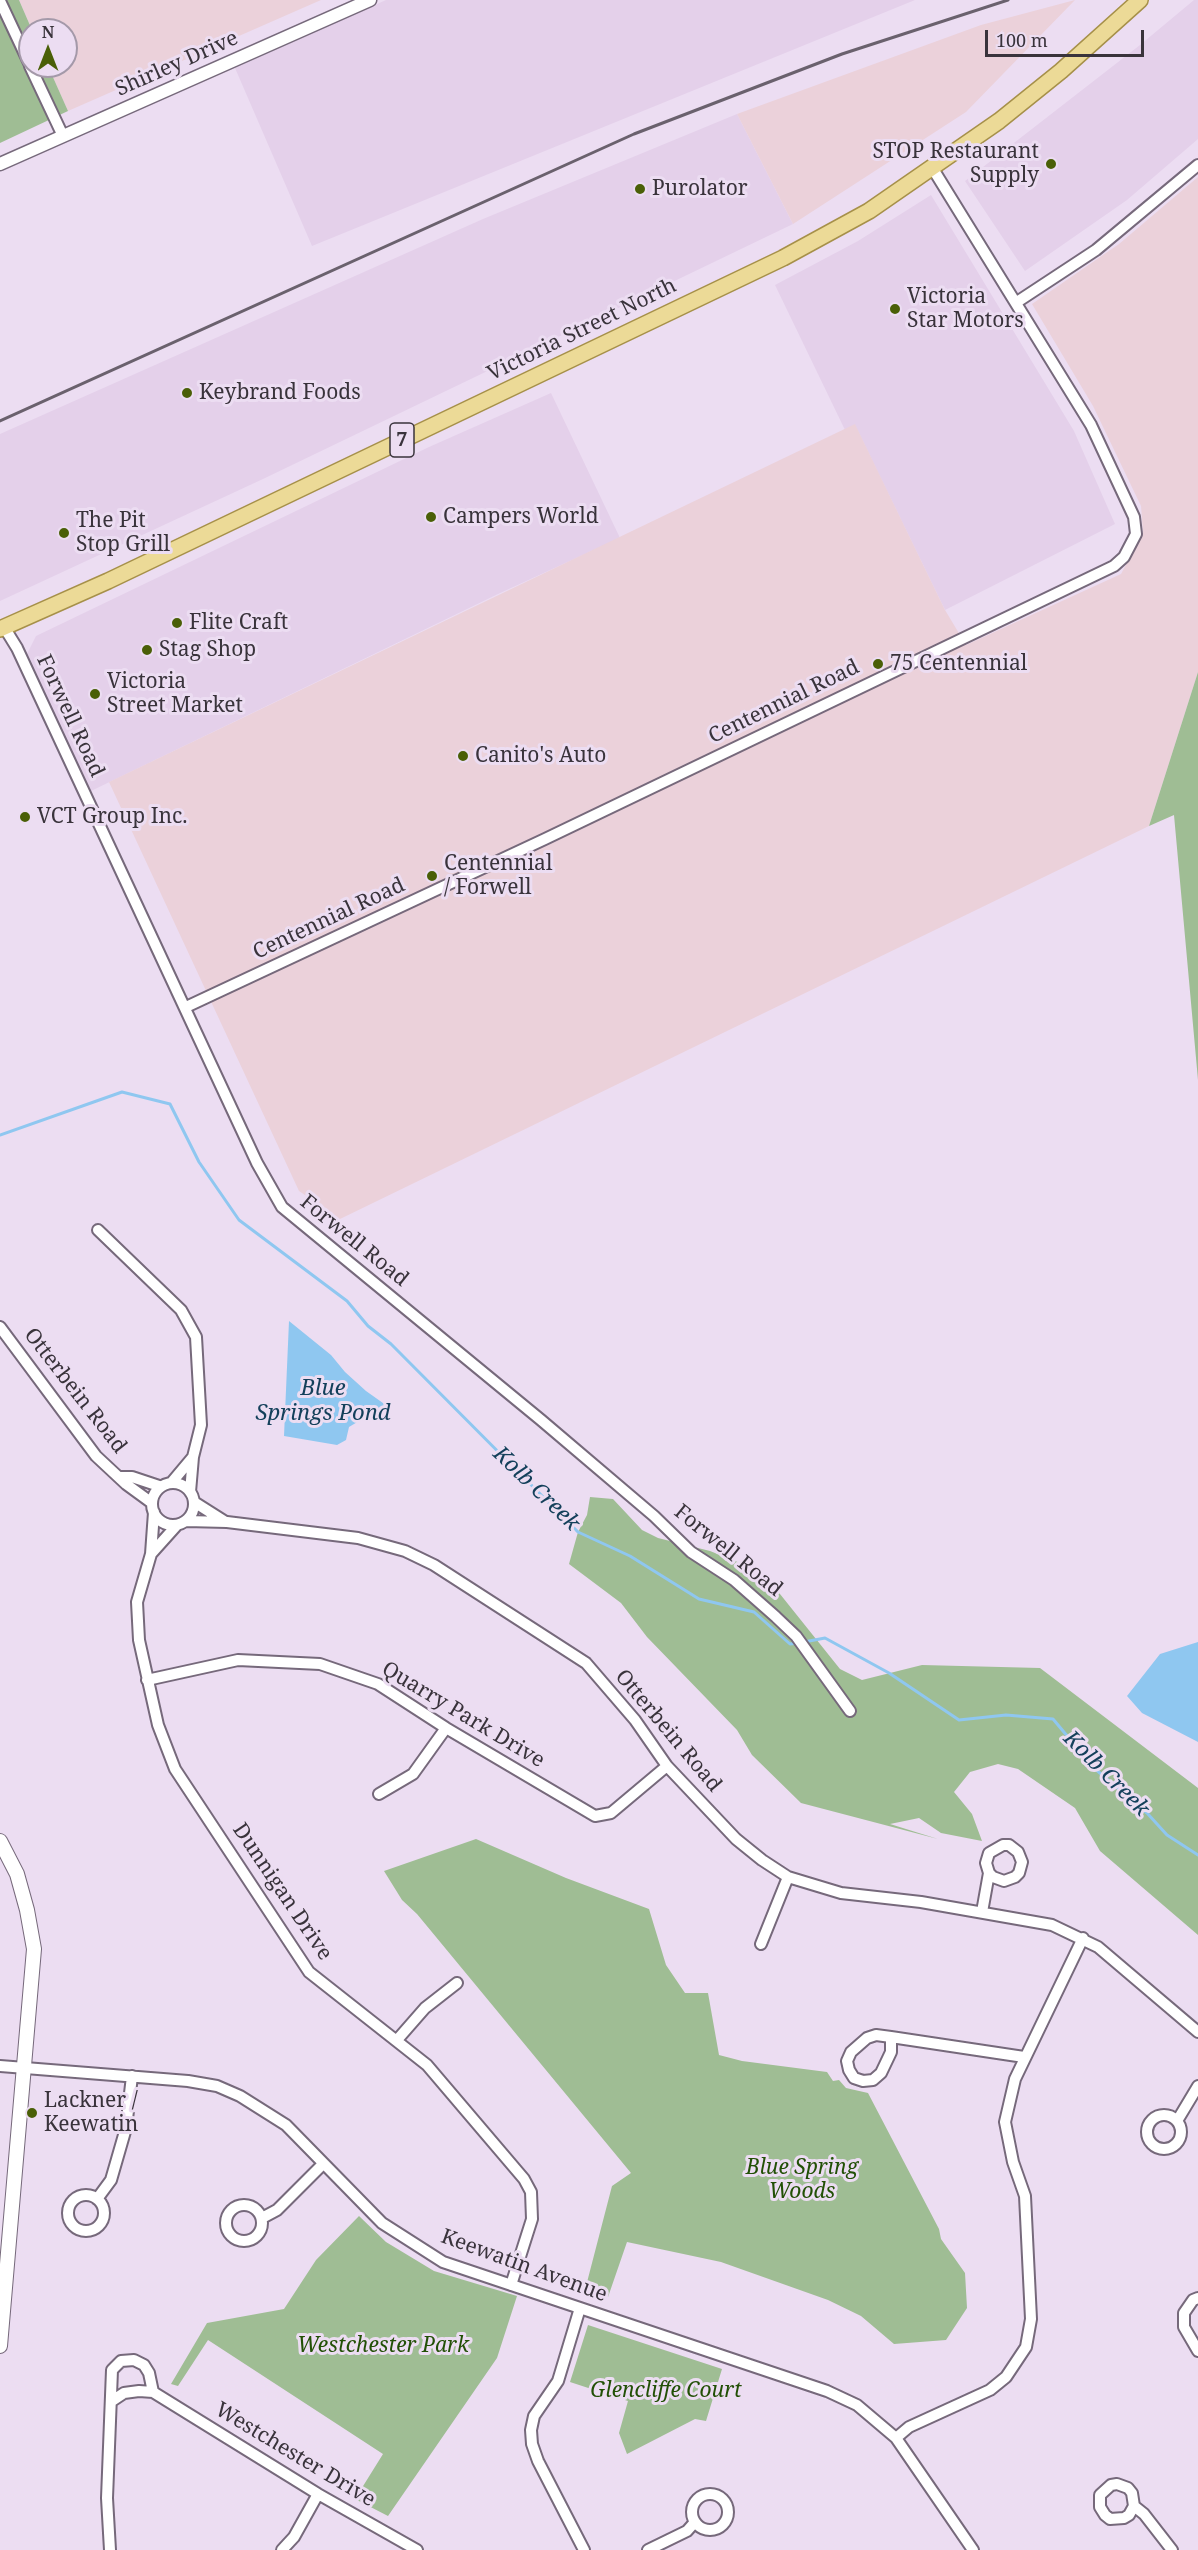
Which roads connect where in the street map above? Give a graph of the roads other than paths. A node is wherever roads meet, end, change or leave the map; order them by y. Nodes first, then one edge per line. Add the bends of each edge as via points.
1 (370, 0) edge
2 (1140, 0) edge
3 (0, 1) edge
4 (18, 40) edge
5 (36, 78) edge
6 (63, 136) junction
7 (0, 164) edge
8 (1198, 165) edge
9 (933, 169) junction
10 (1017, 302) junction
11 (2, 628) edge
12 (186, 1007) junction
13 (98, 1230) dead end
14 (0, 1327) edge
15 (193, 1457) junction
16 (120, 1477) junction
17 (172, 1482) junction
18 (159, 1486) junction
19 (192, 1497) junction
20 (153, 1508) junction
21 (227, 1522) junction
22 (182, 1523) junction
23 (151, 1554) junction
24 (147, 1680) junction
25 (850, 1711) dead end
26 (446, 1728) junction
27 (666, 1766) junction
28 (380, 1794) dead end
29 (0, 1841) edge
30 (989, 1873) dead end
31 (788, 1877) junction
32 (982, 1912) junction
33 (1083, 1938) junction
34 (761, 1944) dead end
35 (457, 1983) dead end
36 (1198, 2032) edge
37 (891, 2037) junction
38 (397, 2040) junction
39 (1024, 2057) junction
40 (0, 2066) edge
41 (24, 2067) junction
42 (132, 2076) junction
43 (1198, 2086) edge
44 (1177, 2121) dead end
45 (323, 2164) junction
46 (97, 2199) dead end
47 (262, 2218) dead end
48 (511, 2285) junction
49 (1198, 2298) edge
50 (580, 2308) junction
51 (0, 2346) edge
52 (1198, 2351) edge
53 (153, 2392) junction
54 (112, 2401) junction
55 (896, 2438) junction
56 (318, 2494) junction
57 (1134, 2506) dead end
58 (695, 2522) dead end
59 (110, 2550) edge
60 (282, 2550) edge
61 (417, 2550) edge
62 (584, 2550) edge
63 (648, 2550) edge
64 (973, 2550) edge
65 (1172, 2550) edge

1 - 6 street, Shirley Drive
2 - 9 main road, Victoria Street North / 7 via 999,122
3 - 4 street
5 - 6 street
6 - 7 street, Shirley Drive
8 - 10 street via 1096,250
9 - 10 street, Centennial Road
9 - 11 main road, Victoria Street North / 7 via 869,211 783,258
10 - 12 street, Centennial Road via 1090,425 1134,517 1136,534 1124,557 545,839
11 - 12 street, Forwell Road via 17,648
12 - 25 street, Forwell Road via 257,1163 282,1208 541,1420 692,1552 734,1580 796,1636
13 - 15 street via 181,1310 196,1337 201,1425
14 - 16 street, Otterbein Road via 96,1456
15 - 17 street
15 - 19 street
16 - 18 street, Otterbein Road
16 - 20 street, Otterbein Road
17 - 18 street
17 - 19 street, Otterbein Road via 182,1485
18 - 20 street
19 - 21 street, Otterbein Road
19 - 22 street via 193,1512
20 - 22 street, Otterbein Road via 163,1523
20 - 23 street, Dunnigan Drive
21 - 22 street, Otterbein Road
21 - 27 street, Otterbein Road via 358,1538 405,1551 434,1565 586,1663 635,1720
22 - 23 street, Dunnigan Drive
23 - 24 street, Dunnigan Drive via 137,1602
24 - 26 street, Quarry Park Drive via 238,1660 320,1664 378,1684
24 - 38 street, Dunnigan Drive via 158,1725 175,1769 309,1972
26 - 27 street, Quarry Park Drive via 595,1816 611,1813
26 - 28 street via 413,1774
27 - 31 street, Otterbein Road via 736,1839
29 - 41 main road via 17,1874 34,1948
30 - 32 street
31 - 32 street, Otterbein Road via 841,1893
31 - 34 street
32 - 33 street, Otterbein Road via 1052,1925
33 - 36 street, Otterbein Road
33 - 39 street
35 - 38 street via 425,2008
37 - 37 street via 867,2038 851,2052 847,2061 854,2078 873,2080 881,2073 891,2052
37 - 39 street
38 - 48 street, Dunnigan Drive via 444,2083 531,2192 532,2219
39 - 55 street via 1005,2122 1025,2196 1031,2319 1026,2347 1006,2377 990,2390 909,2427
40 - 41 street, Keewatin Avenue
41 - 42 street, Keewatin Avenue
41 - 51 main road
42 - 45 street, Keewatin Avenue via 188,2080 240,2096 286,2125
42 - 46 street via 126,2128 111,2180
43 - 44 street
45 - 47 street via 276,2210
45 - 48 street, Keewatin Avenue via 382,2223 443,2262
48 - 50 street, Keewatin Avenue
49 - 52 street via 1184,2313 1184,2327
50 - 55 street, Keewatin Avenue via 827,2391 857,2405
50 - 62 street via 558,2381 534,2416 531,2444
53 - 54 street via 127,2393
53 - 54 street via 144,2365 134,2360 121,2361 112,2370
53 - 56 street, Westchester Drive
54 - 59 street via 107,2498
55 - 64 street, Keewatin Avenue
56 - 60 street via 294,2537
56 - 61 street, Westchester Drive
57 - 65 street
58 - 63 street via 687,2531

